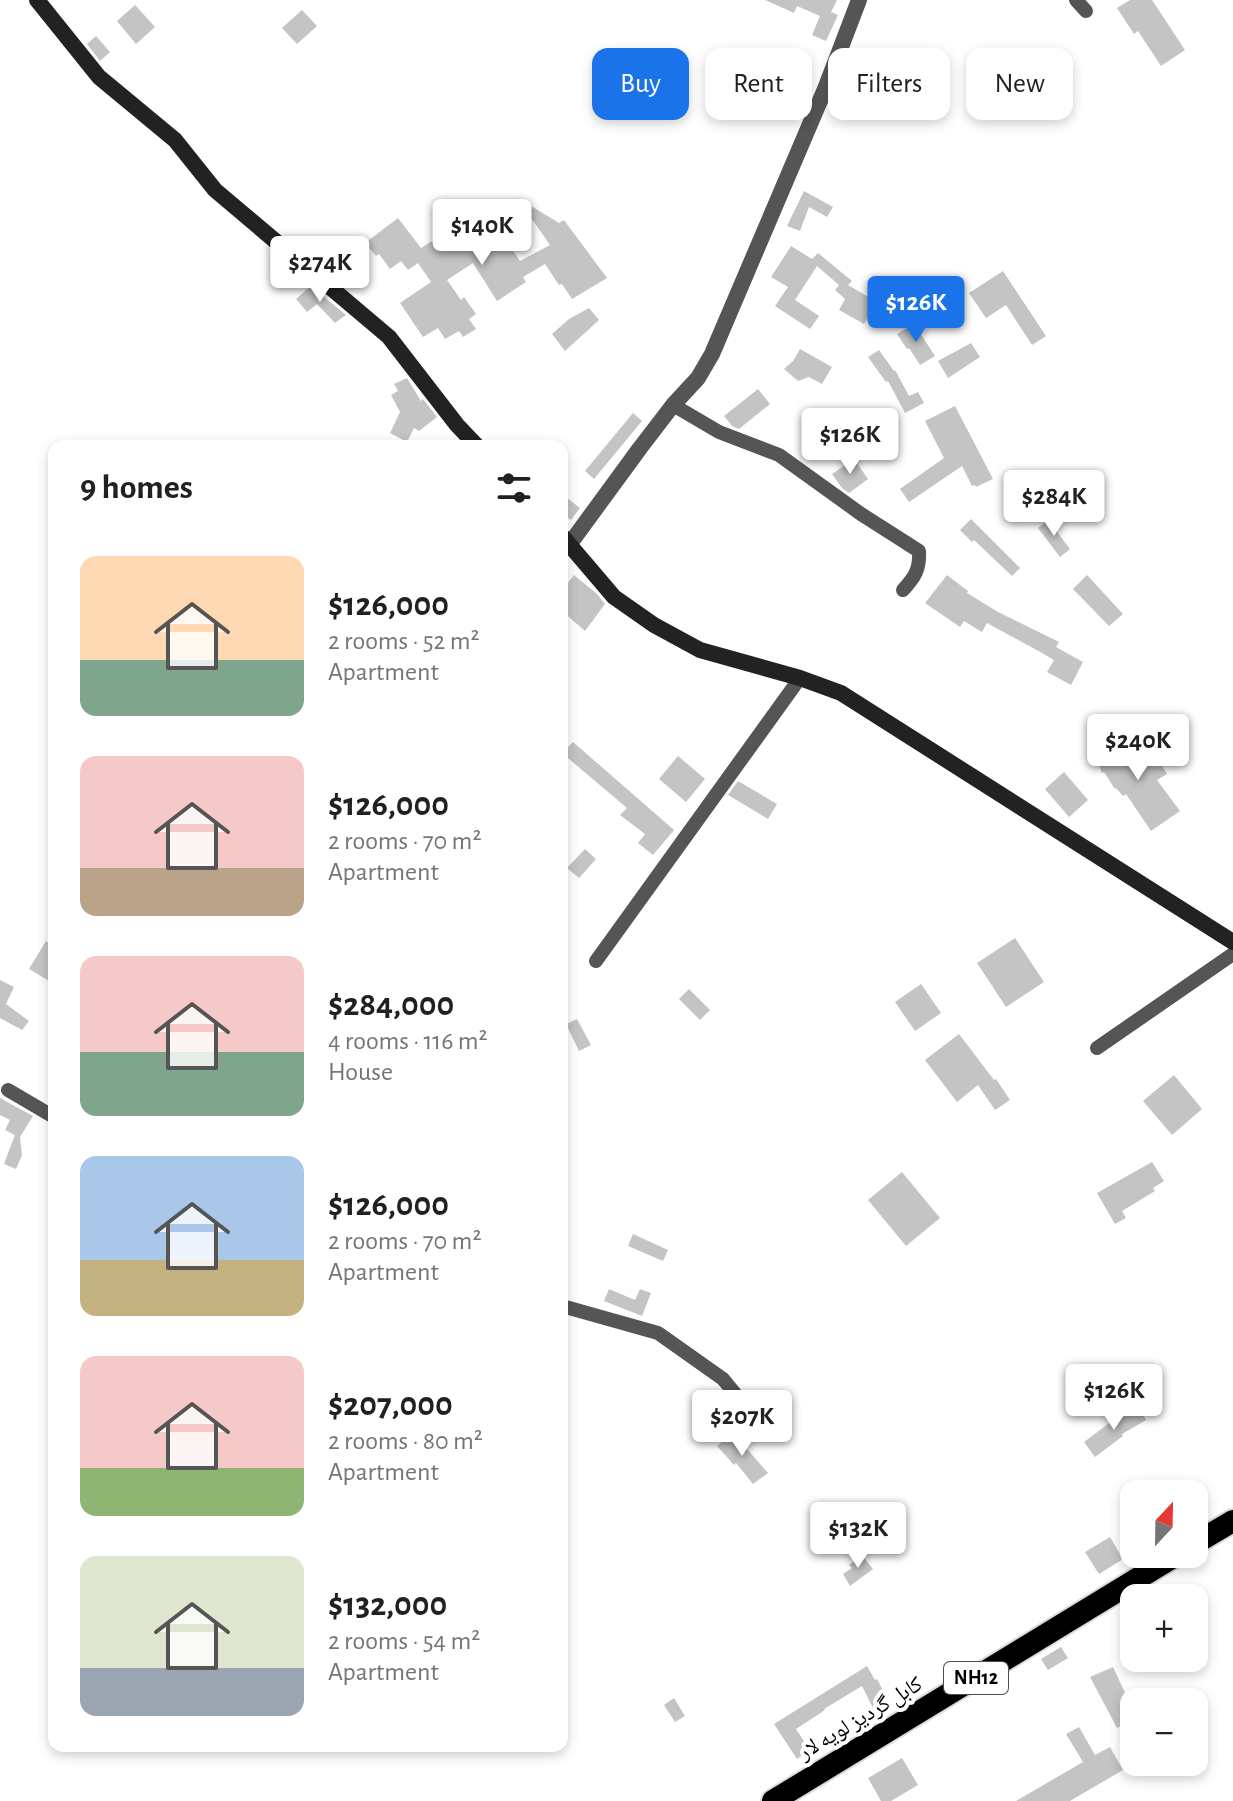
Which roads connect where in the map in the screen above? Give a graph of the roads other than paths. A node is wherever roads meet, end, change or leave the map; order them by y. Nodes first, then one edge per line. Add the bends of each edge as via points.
1 (37, 0) edge
2 (859, 0) edge
3 (673, 405) junction
4 (471, 440) edge
5 (568, 541) edge
6 (568, 550) edge
7 (903, 590) dead end
8 (800, 678) junction
9 (1233, 942) edge
10 (1233, 954) edge
11 (596, 961) dead end
12 (1097, 1048) dead end
13 (8, 1090) dead end
14 (48, 1113) edge
15 (568, 1308) edge
16 (746, 1407) dead end
17 (1233, 1521) edge
18 (1208, 1536) edge
19 (1155, 1568) edge
20 (773, 1801) edge

1 - 4 main road via 99,77 175,140 215,190 389,337
2 - 3 street via 712,354
3 - 5 street
3 - 7 street via 719,432 779,455 919,551 915,577
6 - 8 main road via 614,597 654,625 700,650
8 - 9 main road via 841,693
8 - 11 street
10 - 12 street
13 - 14 street
15 - 16 street via 658,1333 723,1379
17 - 18 highway
19 - 20 highway, کابل گردیز لویه لار / NH12

